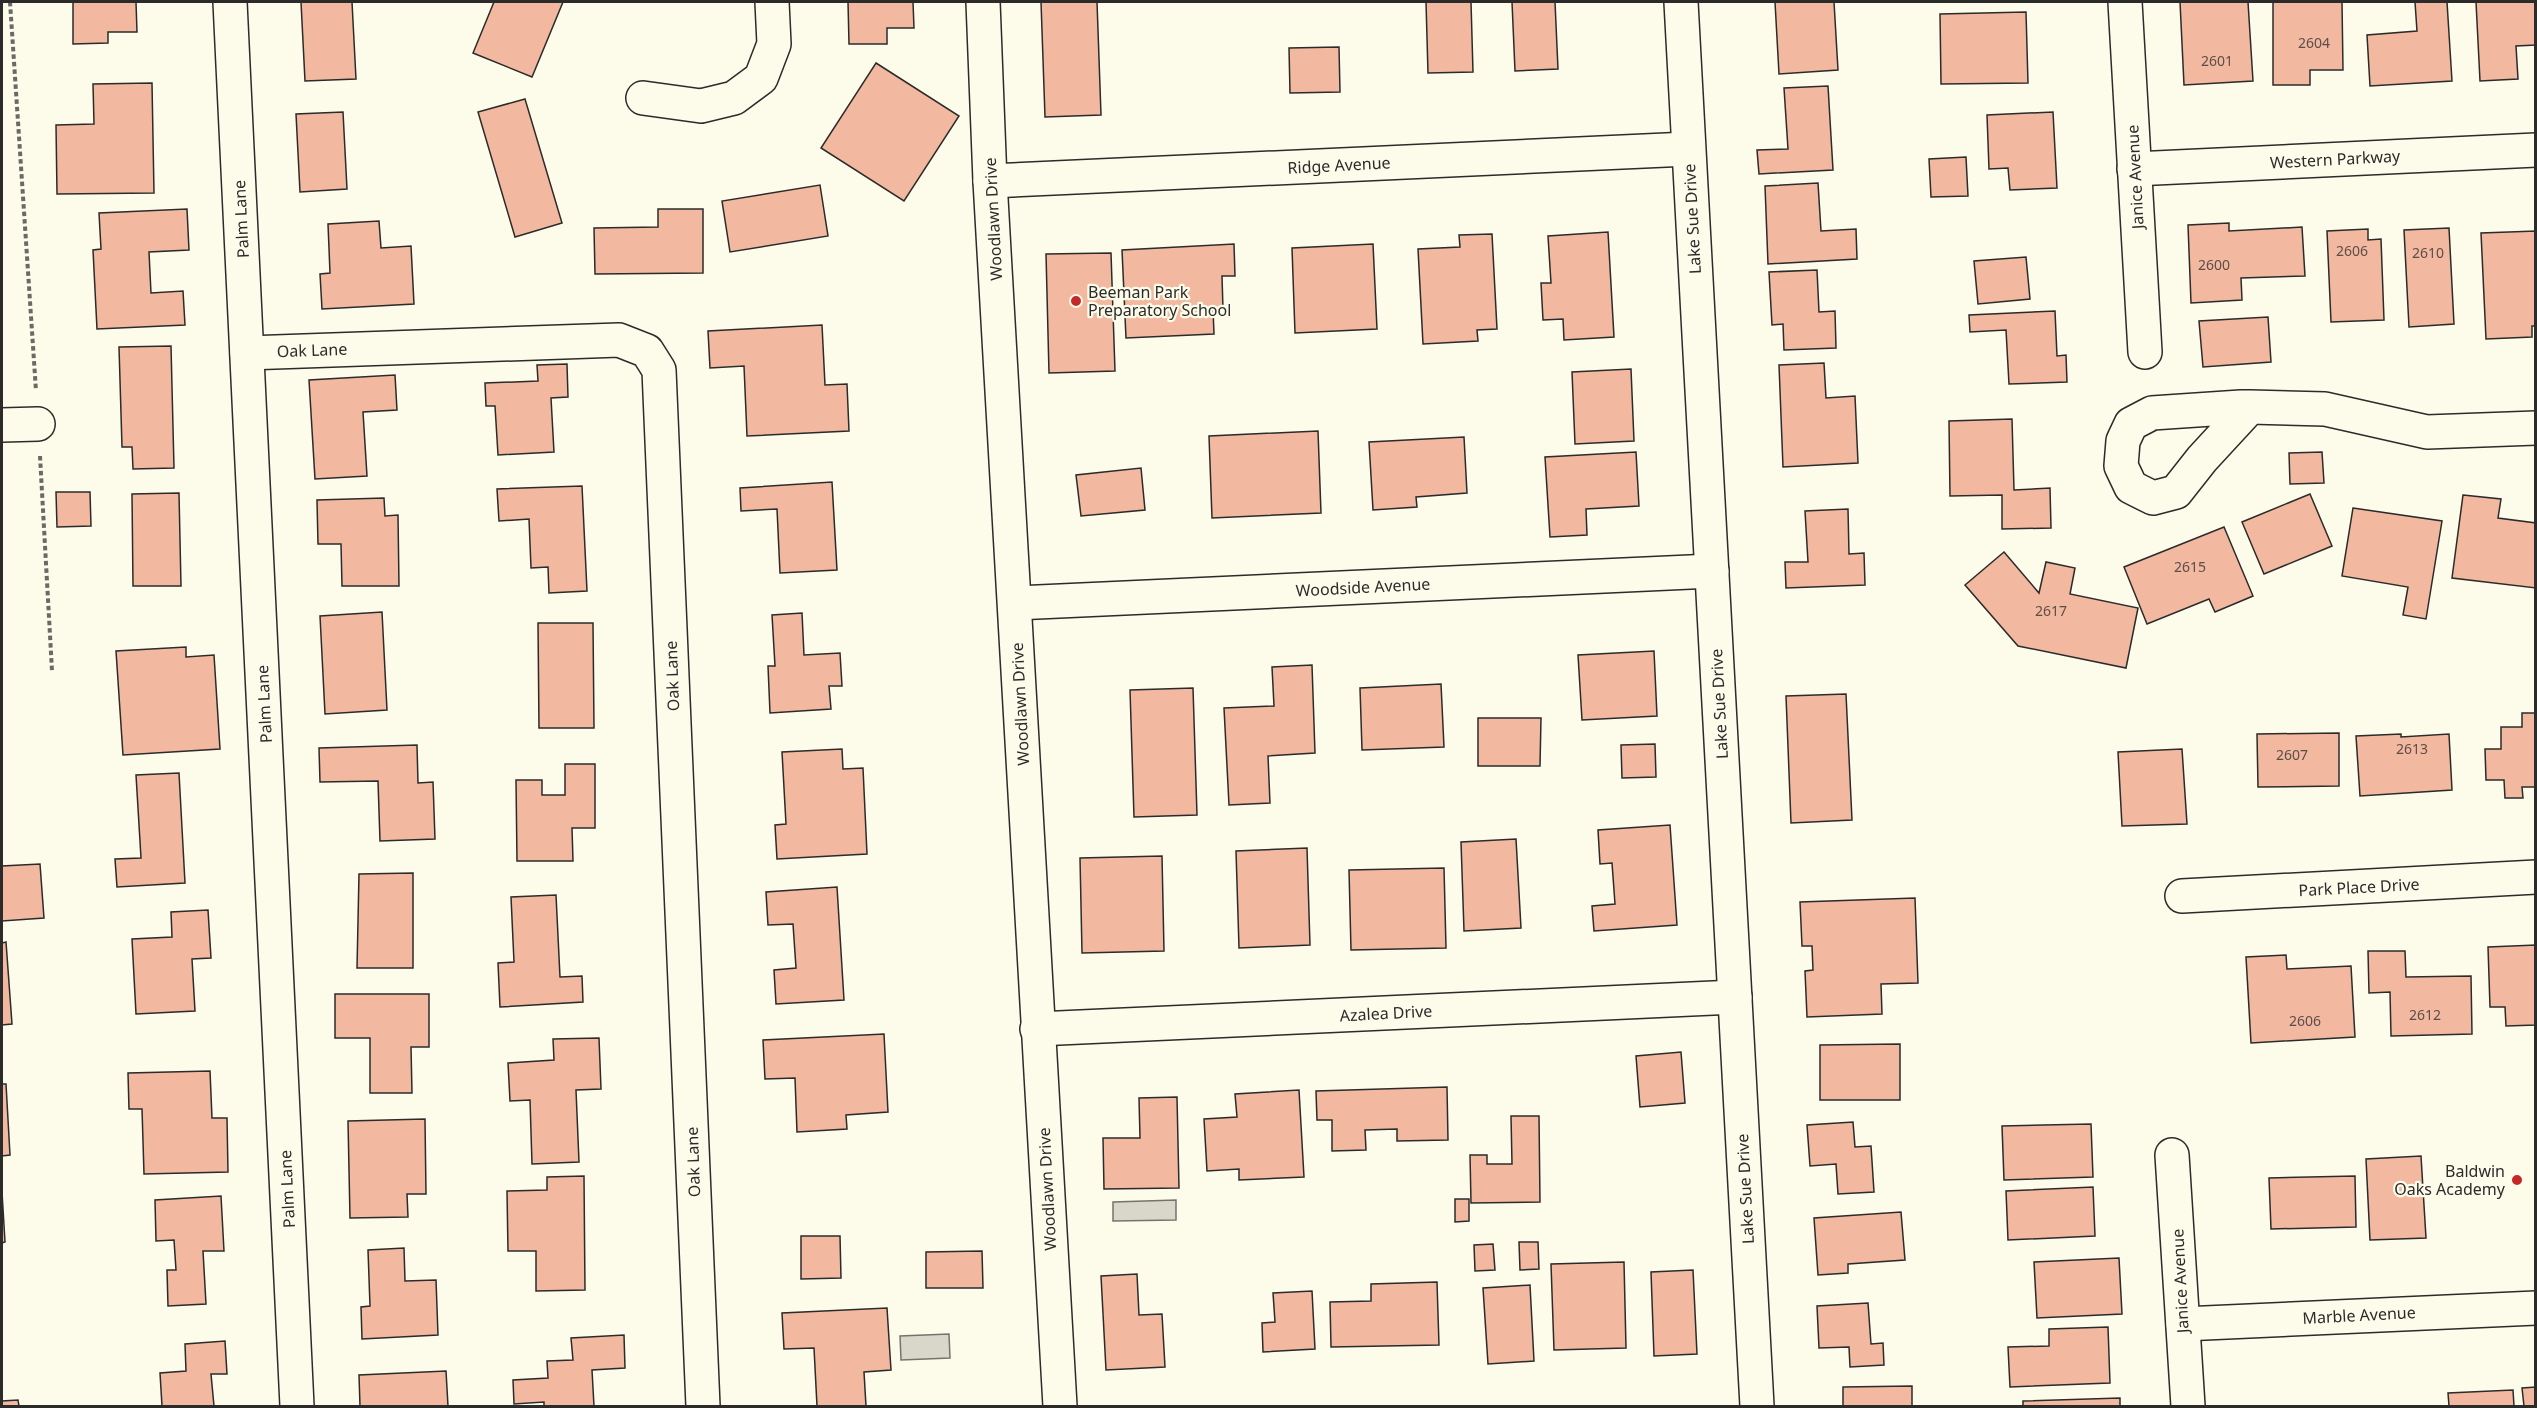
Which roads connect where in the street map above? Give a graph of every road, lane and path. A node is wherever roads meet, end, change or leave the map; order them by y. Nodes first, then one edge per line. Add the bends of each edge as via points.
1 (10, 2) edge
2 (230, 2) edge
3 (772, 2) edge
4 (983, 2) edge
5 (1681, 2) edge
6 (2125, 2) edge
7 (643, 99) dead end
8 (1688, 149) junction
9 (2535, 150) edge
10 (2134, 169) junction
11 (990, 181) junction
12 (2145, 352) dead end
13 (247, 353) junction
14 (2250, 407) dead end
15 (38, 424) junction
16 (2, 425) edge
17 (2535, 428) edge
18 (1712, 571) junction
19 (1015, 603) junction
20 (52, 671) dead end
21 (2535, 877) edge
22 (2182, 896) dead end
23 (1735, 997) junction
24 (1037, 1029) junction
25 (2172, 1155) dead end
26 (2535, 1308) edge
27 (2183, 1324) junction
28 (297, 1407) edge
29 (703, 1407) edge
30 (1060, 1407) edge
31 (1757, 1407) edge
32 (2187, 1407) edge

1 - 15 path
2 - 13 street, Palm Lane
3 - 7 street via 774,44 762,78 734,98 701,106
4 - 11 street, Woodlawn Drive
5 - 8 street, Lake Sue Drive
6 - 10 street, Janice Avenue
8 - 11 street, Ridge Avenue
8 - 18 street, Lake Sue Drive
9 - 10 street, Western Parkway
10 - 12 street, Janice Avenue
11 - 19 street, Woodlawn Drive
13 - 28 street, Palm Lane
13 - 29 street, Oak Lane via 619,340 647,351 659,370
14 - 17 street via 2325,409 2427,432
15 - 16 street
15 - 20 path
18 - 19 street, Woodside Avenue
18 - 23 street, Lake Sue Drive
19 - 24 street, Woodlawn Drive
21 - 22 street, Park Place Drive
23 - 24 street, Azalea Drive
23 - 31 street, Lake Sue Drive
24 - 30 street, Woodlawn Drive
25 - 27 street, Janice Avenue
26 - 27 street, Marble Avenue
27 - 32 street, Janice Avenue

